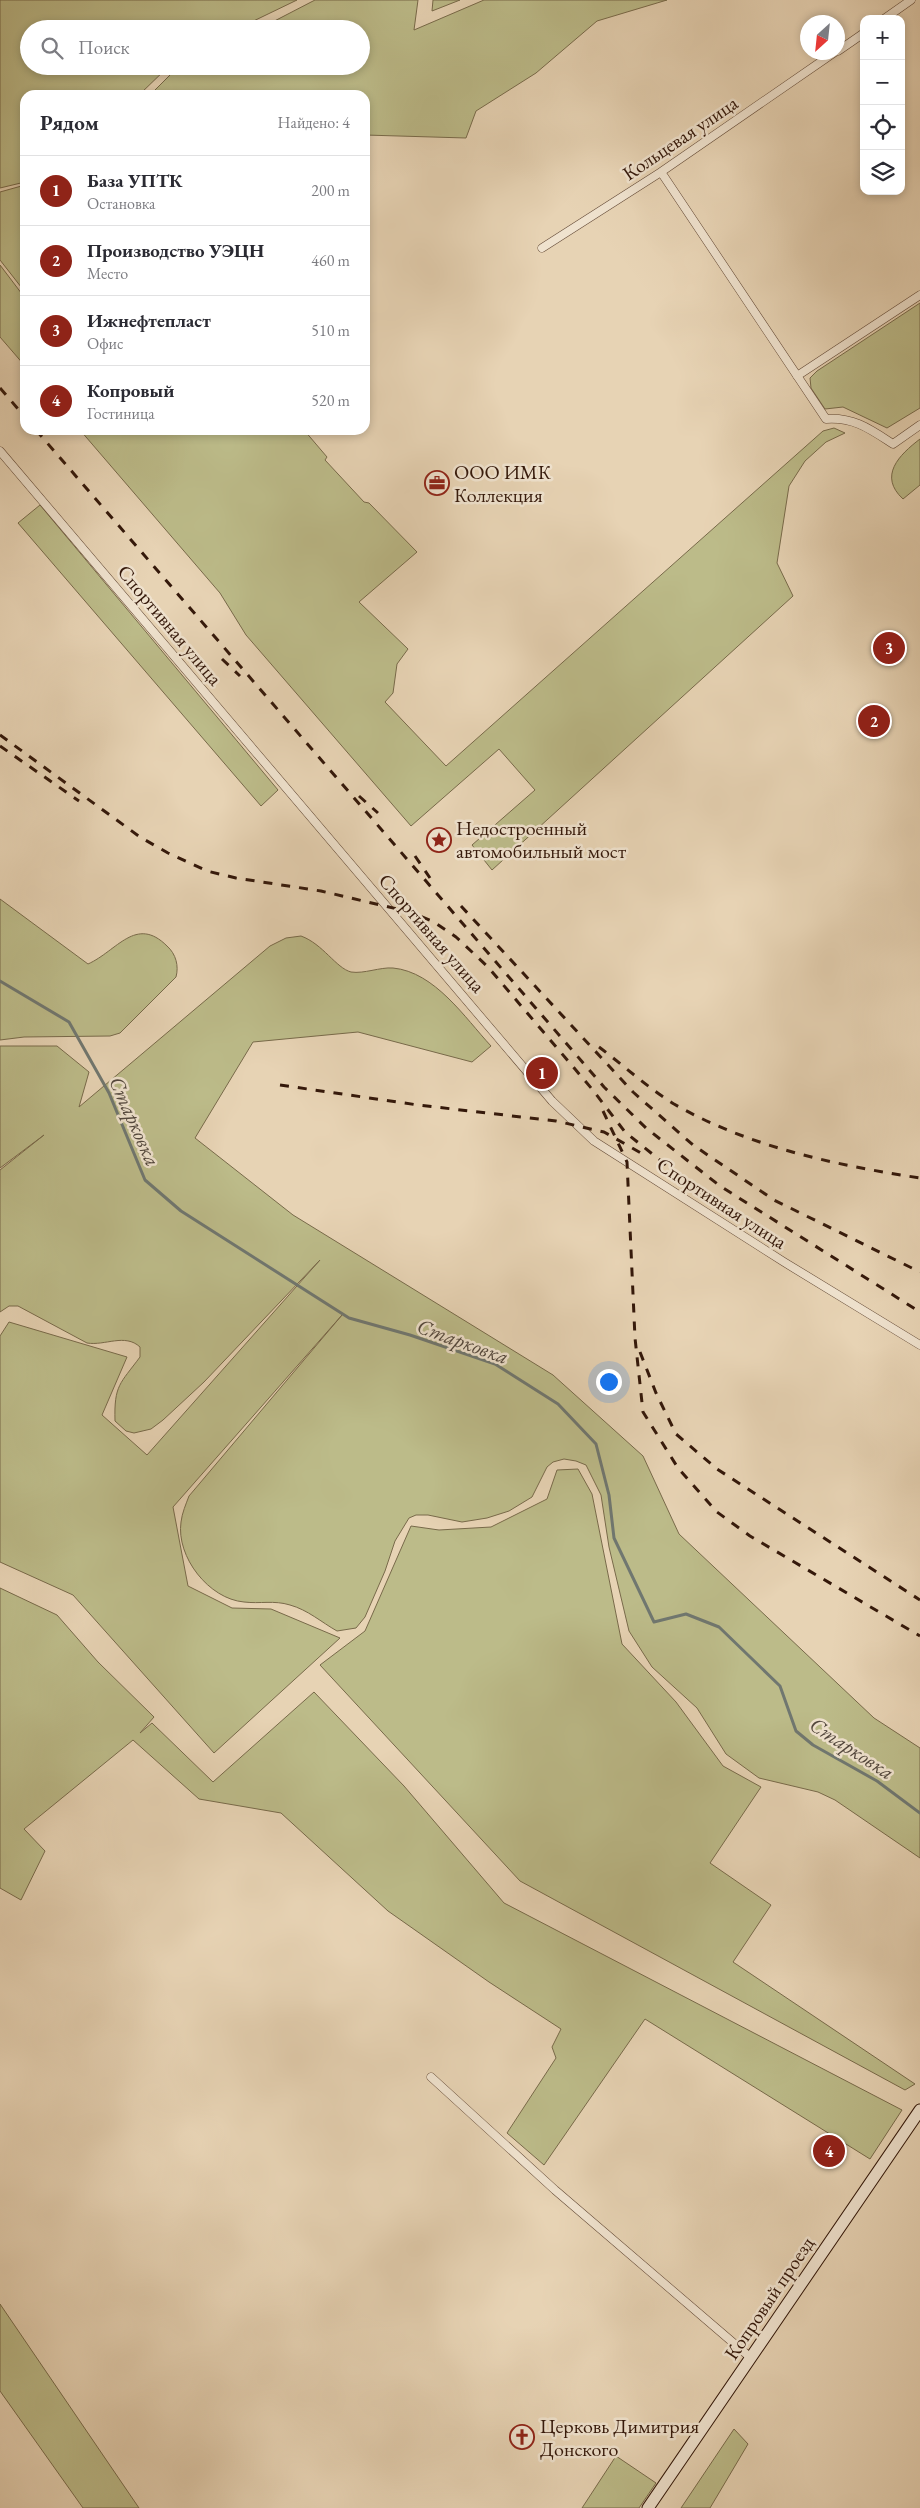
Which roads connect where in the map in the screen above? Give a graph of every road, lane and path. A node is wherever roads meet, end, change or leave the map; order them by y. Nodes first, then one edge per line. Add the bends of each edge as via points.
1 (911, 0) edge
2 (890, 15) edge
3 (860, 36) edge
4 (845, 46) edge
5 (824, 60) edge
6 (661, 172) junction
7 (542, 248) dead end
8 (920, 295) edge
9 (797, 376) junction
10 (920, 425) edge
11 (0, 451) edge
12 (920, 1344) edge
13 (431, 2077) dead end
14 (920, 2110) edge
15 (751, 2358) junction
16 (648, 2508) edge

1 - 2 street
3 - 4 street, Кольцевая улица
5 - 6 street, Кольцевая улица
6 - 7 street, Кольцевая улица
6 - 9 street
8 - 9 street
9 - 10 street via 826,418 844,417 893,444
11 - 12 street, Спортивная улица via 578,1127 594,1141 784,1262
13 - 15 street via 555,2190
14 - 15 main road, Копровый проезд
15 - 16 main road, Копровый проезд

